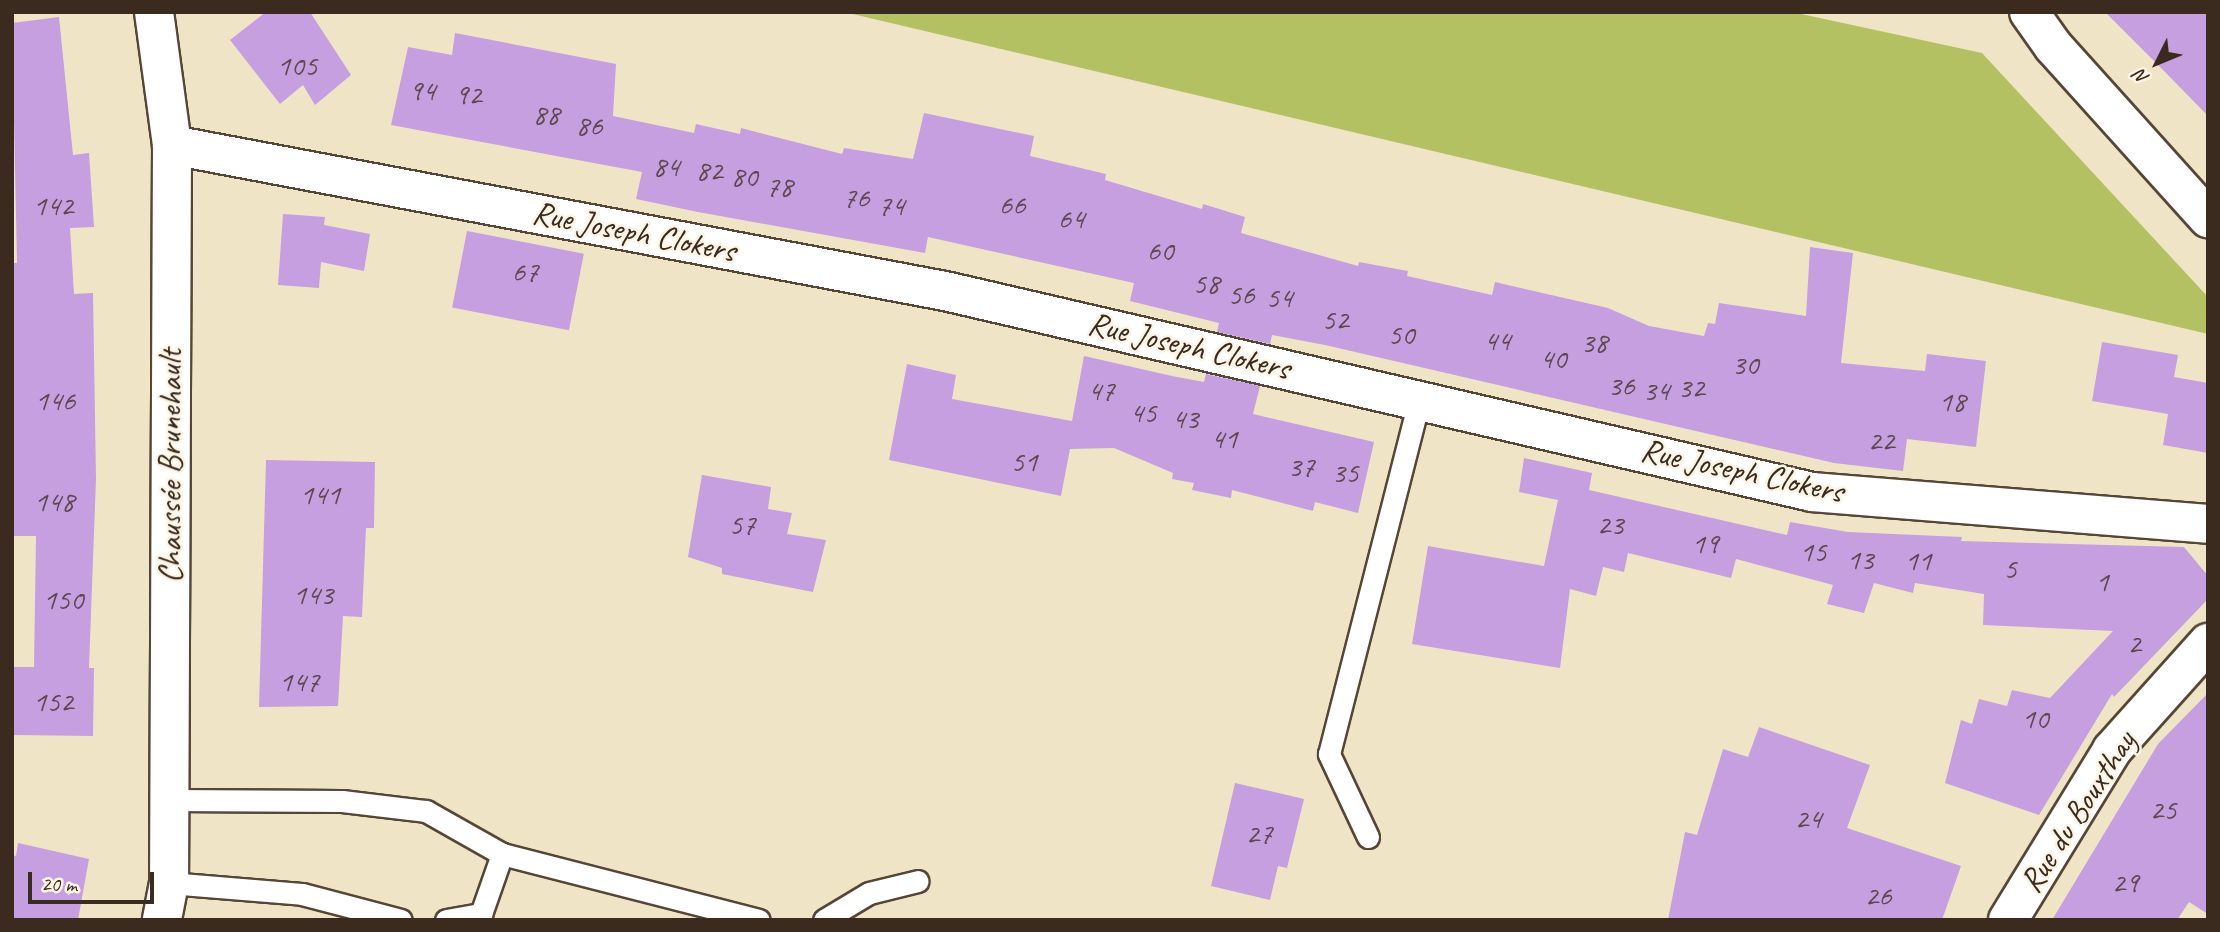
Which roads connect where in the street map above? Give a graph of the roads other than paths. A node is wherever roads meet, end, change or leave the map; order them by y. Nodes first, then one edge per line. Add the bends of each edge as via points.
1 (154, 12) edge
2 (2029, 12) edge
3 (172, 145) junction
4 (2208, 218) edge
5 (1420, 398) junction
6 (2208, 524) edge
7 (2208, 643) edge
8 (169, 800) junction
9 (1368, 837) dead end
10 (502, 854) junction
11 (918, 881) dead end
12 (166, 902) edge
13 (401, 920) edge
14 (446, 920) edge
15 (760, 920) edge
16 (824, 920) edge
17 (2008, 920) edge

1 - 3 street, Chaussée Brunehault
2 - 4 street via 2053,46
3 - 5 street, Rue Joseph Clokers via 945,291
3 - 8 street, Chaussée Brunehault
5 - 6 street, Rue Joseph Clokers via 1812,492
5 - 9 lane via 1329,754
7 - 17 street, Rue du Bouxthay via 2112,750
8 - 10 lane via 342,801 426,811
8 - 12 street, Chaussée Brunehault
10 - 14 lane via 481,914
10 - 15 lane
11 - 16 lane via 869,893
12 - 13 lane via 302,894

